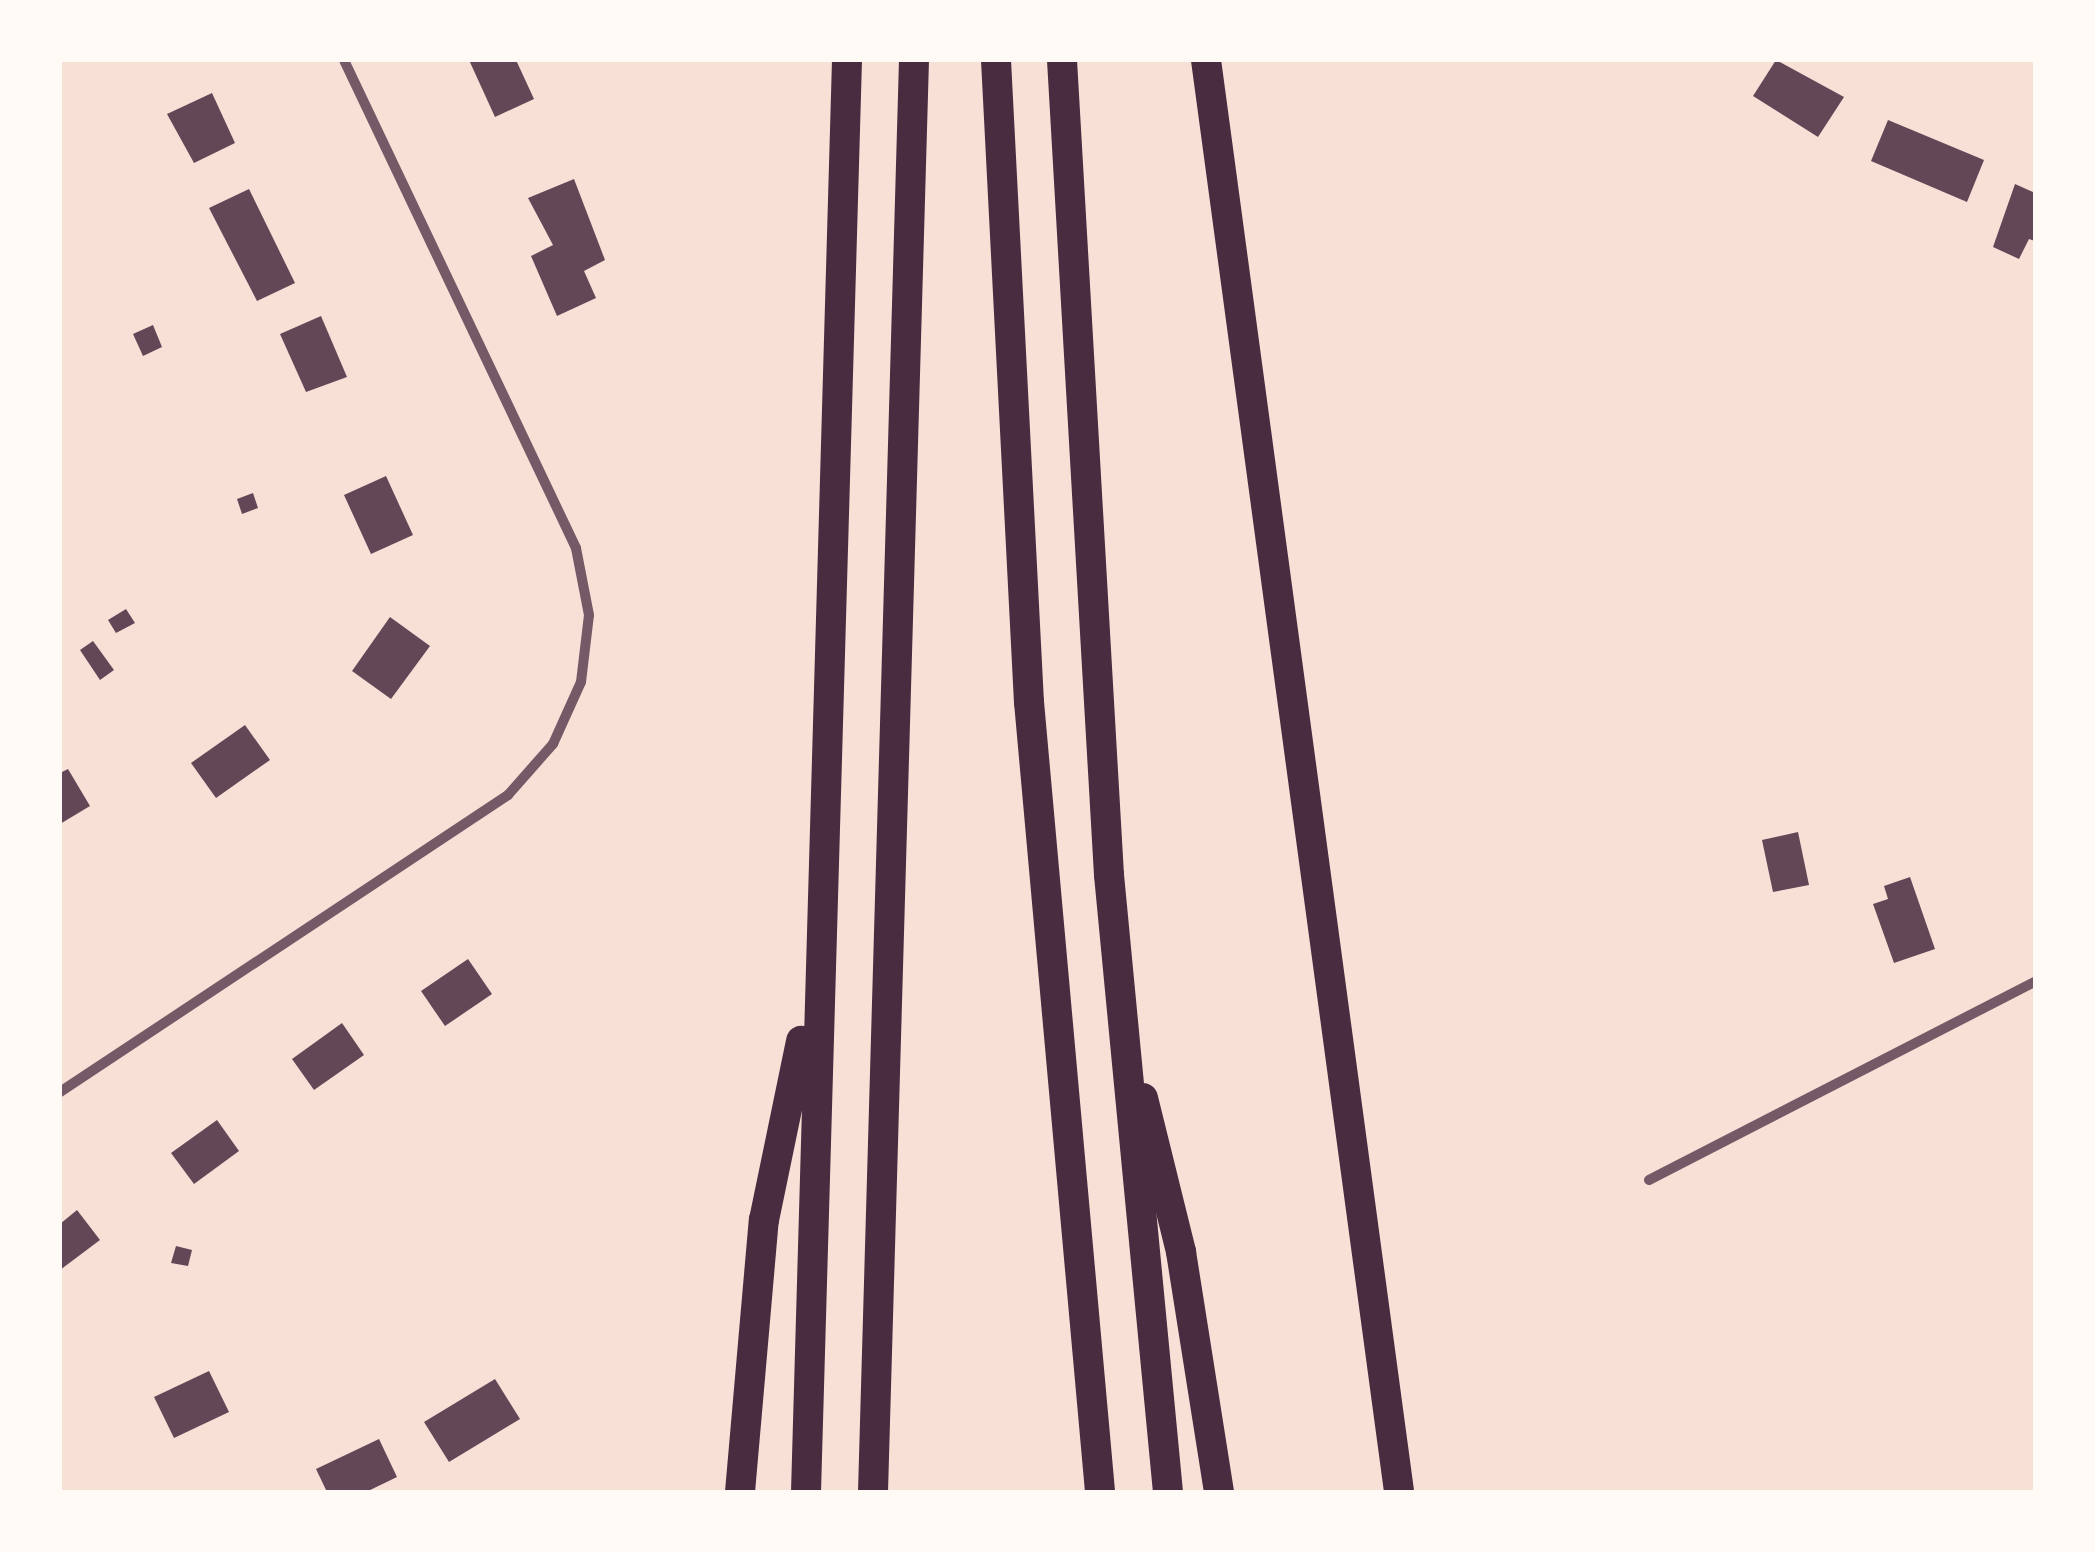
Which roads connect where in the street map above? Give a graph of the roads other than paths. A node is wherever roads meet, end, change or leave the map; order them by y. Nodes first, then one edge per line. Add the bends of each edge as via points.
1 (344, 60) edge
2 (848, 60) edge
3 (914, 60) edge
4 (996, 60) edge
5 (1062, 60) edge
6 (1206, 60) edge
7 (818, 960) junction
8 (2035, 982) edge
9 (1122, 1020) junction
10 (60, 1092) edge
11 (1649, 1180) dead end
12 (740, 1492) edge
13 (806, 1492) edge
14 (873, 1492) edge
15 (1100, 1492) edge
16 (1168, 1492) edge
17 (1219, 1492) edge
18 (1399, 1492) edge

1 - 10 street via 576,548 589,615 580,682 553,744 508,795
2 - 7 highway
3 - 14 highway
4 - 15 highway via 1029,702
5 - 9 highway via 1084,502
6 - 18 highway
7 - 12 highway via 764,1220
7 - 13 highway
8 - 11 street
9 - 16 highway
9 - 17 highway via 1181,1252

